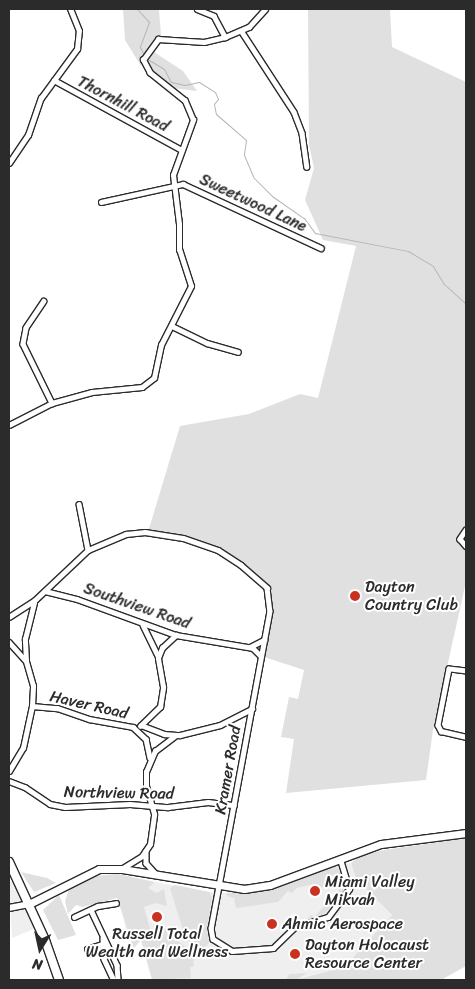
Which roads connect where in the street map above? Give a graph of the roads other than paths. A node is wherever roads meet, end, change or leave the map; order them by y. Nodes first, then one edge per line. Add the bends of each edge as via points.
1 (70, 9) edge
2 (197, 9) edge
3 (265, 9) edge
4 (242, 32) junction
5 (225, 37) junction
6 (54, 80) junction
7 (180, 149) junction
8 (9, 163) edge
9 (307, 167) dead end
10 (174, 184) junction
11 (101, 202) dead end
12 (321, 248) dead end
13 (44, 301) dead end
14 (172, 326) junction
15 (238, 352) dead end
16 (52, 403) junction
17 (9, 425) edge
18 (79, 504) dead end
19 (466, 530) edge
20 (466, 546) edge
21 (88, 550) junction
22 (45, 591) junction
23 (34, 601) junction
24 (9, 617) edge
25 (142, 625) junction
26 (176, 635) junction
27 (264, 640) junction
28 (9, 642) edge
29 (250, 647) junction
30 (261, 656) junction
31 (158, 658) junction
32 (26, 661) junction
33 (466, 671) edge
34 (32, 706) junction
35 (252, 709) junction
36 (141, 725) junction
37 (134, 728) junction
38 (175, 736) junction
39 (466, 737) edge
40 (150, 758) junction
41 (9, 771) edge
42 (9, 781) edge
43 (234, 805) junction
44 (153, 806) junction
45 (466, 833) edge
46 (147, 850) junction
47 (339, 857) junction
48 (9, 862) edge
49 (122, 869) junction
50 (163, 877) junction
51 (219, 887) junction
52 (116, 903) dead end
53 (29, 904) junction
54 (9, 908) edge
55 (91, 910) junction
56 (74, 918) dead end
57 (103, 938) junction
58 (102, 944) junction
59 (87, 949) dead end
60 (54, 962) junction
61 (59, 980) edge
62 (64, 980) edge
63 (114, 980) edge
64 (118, 980) edge

1 - 6 street via 79,31 78,46
2 - 5 street via 214,16
3 - 4 street via 258,20
4 - 5 street
4 - 9 street via 294,112 305,144
5 - 7 street via 204,42 159,39 143,60 150,73 191,110 192,126
6 - 7 street, Thornhill Road
6 - 8 street via 42,98 28,135
7 - 10 street
10 - 11 street
10 - 12 street, Sweetwood Lane via 183,184
10 - 14 street via 180,224 179,250 191,286
13 - 16 street via 26,328 23,344
14 - 15 street via 207,343
14 - 16 street via 161,345 156,374 148,385 92,392
16 - 17 street
18 - 21 street
19 - 20 street via 460,541
21 - 22 street via 68,565
21 - 27 street, Kramer Road via 122,534 140,531 181,537 218,550 251,573 269,592 270,611
22 - 23 street
22 - 25 street, Southview Road via 91,604
23 - 24 street
23 - 32 street via 26,630
25 - 26 street, Southview Road
25 - 31 street via 152,638
26 - 29 street, Southview Road
26 - 31 street via 162,648
27 - 29 street
27 - 30 street, Kramer Road
28 - 32 street
29 - 30 street
30 - 35 street, Kramer Road
31 - 36 street via 162,702 153,717
32 - 34 street via 33,686
33 - 39 street via 453,668 448,672 438,722 442,731
34 - 37 street, Haver Road via 57,708 89,719
34 - 41 street via 23,748
35 - 38 street via 218,726
35 - 43 street, Kramer Road
36 - 37 street
36 - 38 street, Haver Road
37 - 40 street, Haver Road via 146,739
38 - 40 street via 162,744
40 - 44 street via 146,779
42 - 44 street, Northview Road via 59,806
43 - 44 street, Northview Road via 208,802 179,807
43 - 51 street, Kramer Road
44 - 46 street via 154,829
45 - 47 main road via 388,842
46 - 49 street
46 - 50 street via 148,867
47 - 51 main road via 261,887
47 - 51 street, Kramer Road via 349,885 346,897 328,917 295,927 273,948 232,951 215,942 211,928
48 - 53 main road
49 - 50 main road
49 - 53 main road via 93,871
50 - 51 main road
52 - 55 street
53 - 54 street
53 - 60 main road
55 - 56 street
55 - 57 street
57 - 58 street
57 - 64 street via 117,965
58 - 59 street
58 - 63 street via 106,965
60 - 61 main road
60 - 62 main road

